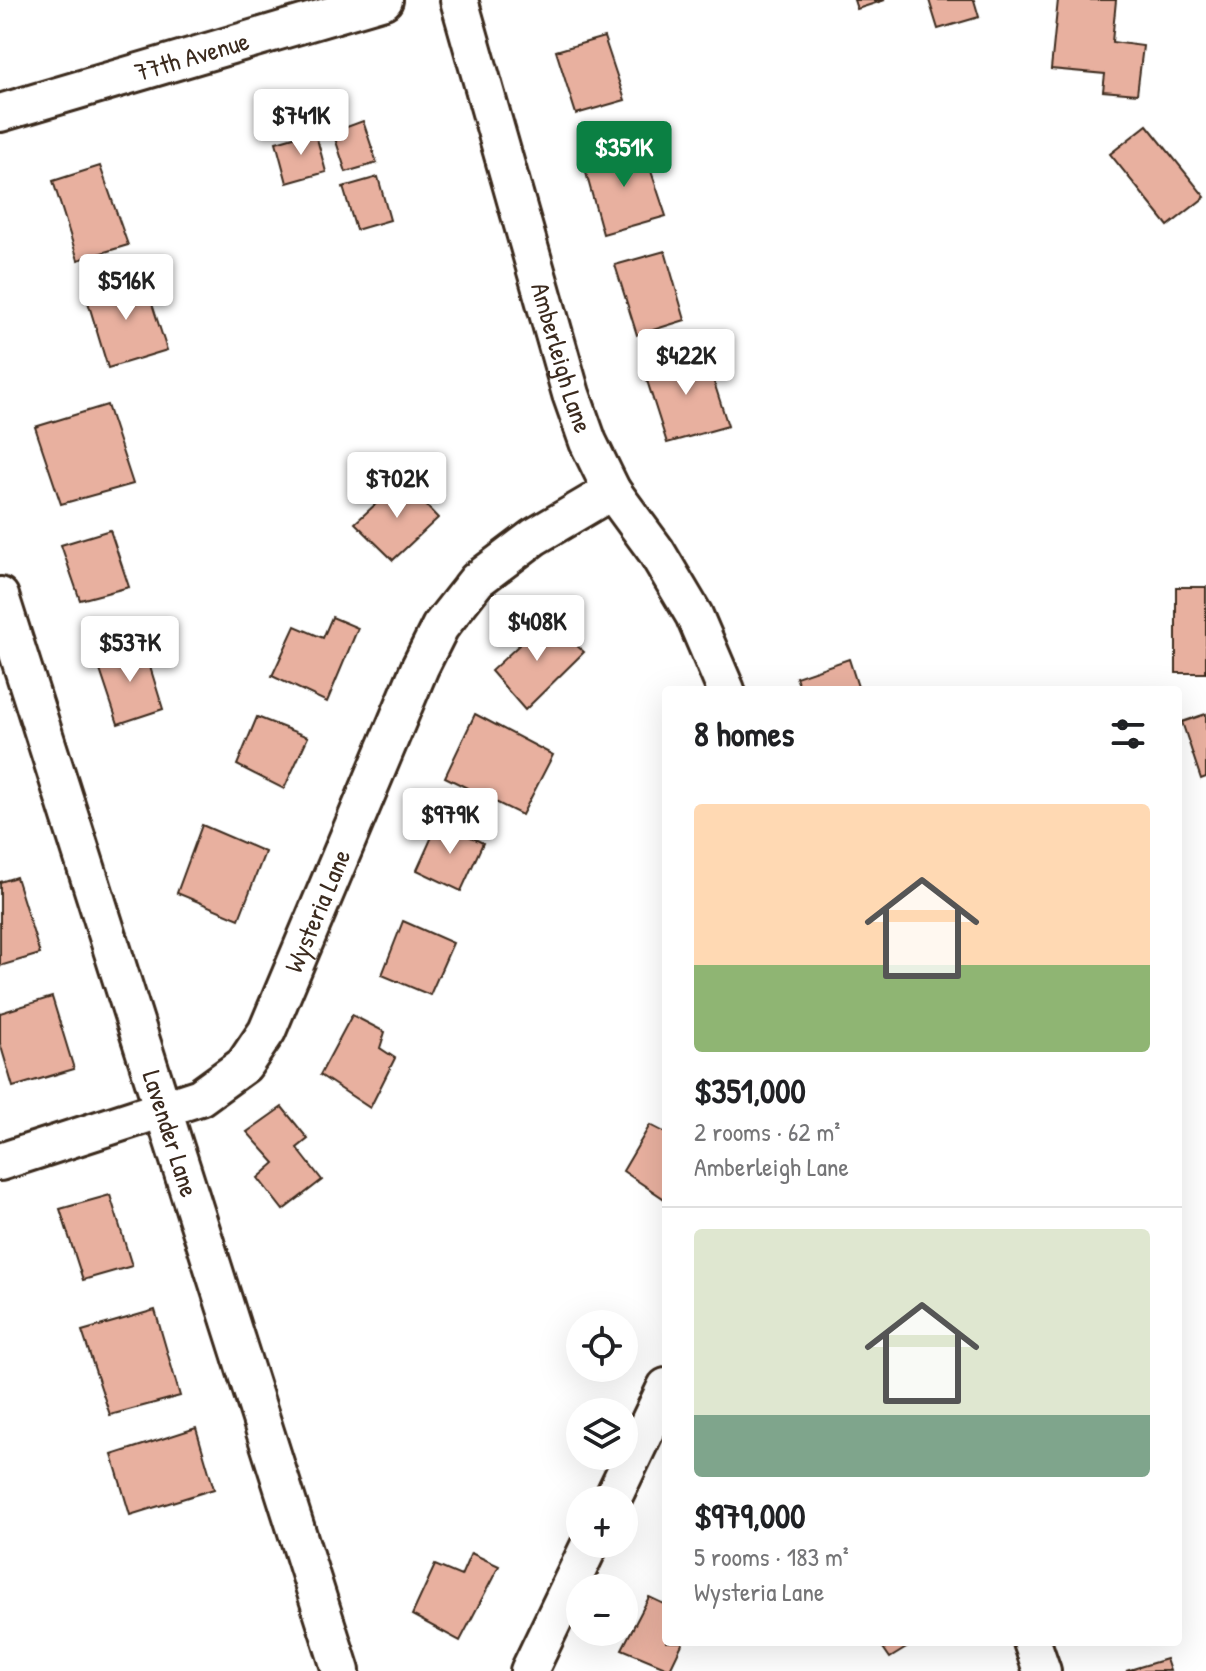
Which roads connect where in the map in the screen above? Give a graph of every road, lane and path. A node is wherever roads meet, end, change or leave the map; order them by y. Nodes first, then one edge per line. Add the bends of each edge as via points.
1 (384, 0) edge
2 (459, 0) edge
3 (0, 113) edge
4 (612, 491) junction
5 (0, 596) edge
6 (724, 686) edge
7 (163, 1109) junction
8 (0, 1162) edge
9 (662, 1395) edge
10 (619, 1486) edge
11 (583, 1558) edge
12 (1033, 1646) edge
13 (341, 1671) edge
14 (529, 1671) edge
15 (1042, 1671) edge

1 - 3 street, 77th Avenue
2 - 4 street, Amberleigh Lane via 571,394
4 - 6 street, Amberleigh Lane via 694,615
4 - 7 street, Wysteria Lane via 534,537 477,580 440,627 267,1031 244,1065 200,1097
5 - 7 street, Lavender Lane
7 - 8 street, Wysteria Lane
7 - 13 street, Lavender Lane
9 - 10 street
11 - 14 street
12 - 15 street

